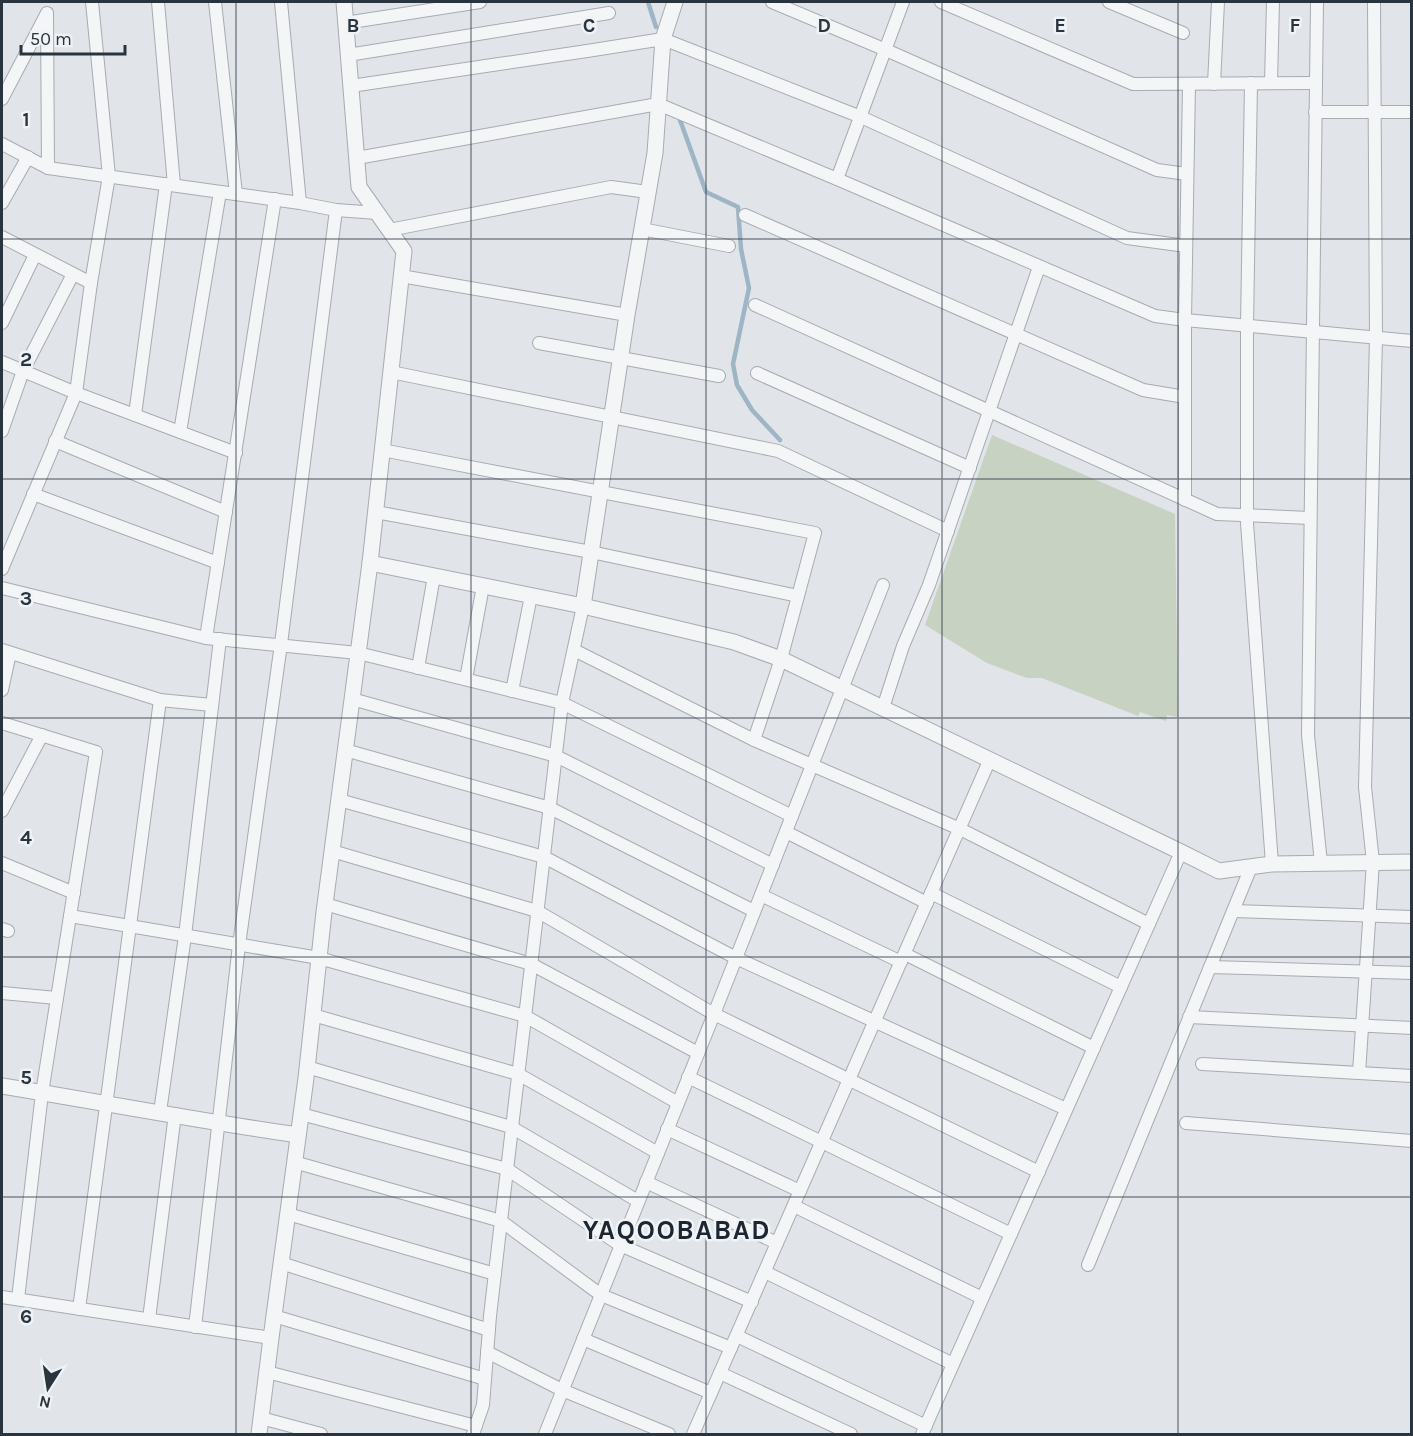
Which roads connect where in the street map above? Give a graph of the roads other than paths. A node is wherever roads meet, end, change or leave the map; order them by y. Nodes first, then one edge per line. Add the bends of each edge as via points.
1 (93, 2) edge
2 (158, 2) edge
3 (215, 2) edge
4 (281, 2) edge
5 (344, 2) edge
6 (480, 2) edge
7 (675, 2) edge
8 (772, 2) edge
9 (903, 2) edge
10 (942, 2) edge
11 (1109, 2) edge
12 (1218, 2) edge
13 (1273, 2) edge
14 (1317, 2) edge
15 (1374, 2) edge
16 (609, 13) dead end
17 (345, 23) junction
18 (1183, 33) dead end
19 (663, 39) junction
20 (886, 50) junction
21 (348, 55) junction
22 (1251, 83) junction
23 (1270, 83) junction
24 (1316, 83) junction
25 (1189, 84) junction
26 (1214, 84) junction
27 (351, 86) junction
28 (2, 99) edge
29 (658, 104) junction
30 (1315, 112) junction
31 (1375, 112) junction
32 (1412, 112) edge
33 (861, 117) junction
34 (2, 144) edge
35 (28, 157) junction
36 (357, 158) junction
37 (48, 168) junction
38 (1187, 174) junction
39 (109, 176) junction
40 (837, 179) junction
41 (170, 185) junction
42 (220, 192) junction
43 (648, 192) junction
44 (236, 194) junction
45 (276, 200) junction
46 (2, 203) edge
47 (300, 203) junction
48 (336, 210) junction
49 (377, 213) junction
50 (745, 215) dead end
51 (642, 228) junction
52 (388, 230) junction
53 (2, 237) edge
54 (729, 246) dead end
55 (1186, 246) junction
56 (35, 255) junction
57 (1039, 267) junction
58 (72, 274) junction
59 (401, 276) junction
60 (91, 283) junction
61 (755, 305) dead end
62 (627, 315) junction
63 (1185, 320) junction
64 (2, 323) edge
65 (1247, 326) junction
66 (1312, 332) junction
67 (1016, 333) junction
68 (1376, 338) junction
69 (1412, 341) edge
70 (539, 343) dead end
71 (621, 358) junction
72 (2, 362) edge
73 (23, 371) junction
74 (391, 372) junction
75 (757, 373) dead end
76 (719, 376) dead end
77 (76, 393) junction
78 (1185, 397) junction
79 (989, 411) junction
80 (135, 415) junction
81 (612, 417) junction
82 (2, 431) edge
83 (180, 432) junction
84 (56, 441) junction
85 (382, 450) junction
86 (236, 453) junction
87 (970, 468) junction
88 (601, 490) junction
89 (33, 494) junction
90 (1185, 500) junction
91 (226, 512) junction
92 (376, 512) junction
93 (1247, 515) junction
94 (1310, 518) junction
95 (948, 531) junction
96 (591, 552) junction
97 (218, 563) junction
98 (370, 563) junction
99 (2, 569) edge
100 (434, 576) junction
101 (884, 585) dead end
102 (483, 586) junction
103 (2, 588) edge
104 (531, 596) junction
105 (798, 596) junction
106 (583, 606) junction
107 (207, 638) junction
108 (220, 639) junction
109 (281, 644) junction
110 (574, 650) junction
111 (6, 651) edge
112 (358, 653) junction
113 (781, 659) junction
114 (418, 668) junction
115 (466, 679) junction
116 (843, 689) junction
117 (2, 690) edge
118 (512, 691) junction
119 (352, 699) junction
120 (160, 700) junction
121 (562, 703) junction
122 (212, 705) junction
123 (882, 708) junction
124 (2, 723) edge
125 (42, 735) junction
126 (754, 740) junction
127 (345, 750) junction
128 (556, 756) junction
129 (990, 759) junction
130 (813, 766) junction
131 (339, 800) junction
132 (549, 808) junction
133 (2, 811) edge
134 (792, 816) junction
135 (960, 829) junction
136 (786, 832) junction
137 (332, 851) junction
138 (1181, 852) junction
139 (544, 857) junction
140 (1373, 862) junction
141 (1412, 862) edge
142 (2, 863) edge
143 (1322, 863) junction
144 (1272, 864) junction
145 (773, 865) junction
146 (1251, 867) junction
147 (74, 893) junction
148 (761, 895) junction
149 (929, 898) junction
150 (325, 904) junction
151 (537, 911) junction
152 (754, 911) junction
153 (1233, 911) junction
154 (70, 916) junction
155 (1370, 916) junction
156 (1412, 917) edge
157 (1149, 924) junction
158 (129, 926) junction
159 (184, 936) junction
160 (239, 945) junction
161 (319, 958) junction
162 (736, 958) junction
163 (903, 958) junction
164 (531, 964) junction
165 (1210, 967) junction
166 (1366, 972) junction
167 (1412, 973) edge
168 (1121, 987) junction
169 (2, 993) edge
170 (57, 998) junction
171 (714, 1014) junction
172 (313, 1015) junction
173 (525, 1016) junction
174 (1190, 1017) junction
175 (875, 1021) junction
176 (1362, 1026) junction
177 (1412, 1028) edge
178 (1094, 1048) junction
179 (698, 1053) junction
180 (1202, 1064) dead end
181 (307, 1067) junction
182 (1359, 1073) junction
183 (518, 1074) junction
184 (1412, 1076) edge
185 (688, 1077) junction
186 (849, 1080) junction
187 (2, 1086) edge
188 (42, 1093) junction
189 (106, 1103) junction
190 (678, 1103) junction
191 (1066, 1109) junction
192 (167, 1113) junction
193 (301, 1114) junction
194 (1186, 1123) dead end
195 (218, 1124) junction
196 (511, 1127) junction
197 (668, 1128) junction
198 (298, 1135) junction
199 (1412, 1141) edge
200 (822, 1142) junction
201 (658, 1153) junction
202 (294, 1162) junction
203 (507, 1169) junction
204 (1039, 1172) junction
205 (646, 1182) junction
206 (800, 1191) junction
207 (638, 1201) junction
208 (794, 1206) junction
209 (288, 1214) junction
210 (501, 1221) junction
211 (1011, 1234) junction
212 (777, 1243) junction
213 (621, 1245) junction
214 (281, 1263) junction
215 (1088, 1265) dead end
216 (765, 1272) junction
217 (495, 1274) junction
218 (601, 1295) junction
219 (2, 1297) edge
220 (982, 1298) junction
221 (18, 1299) junction
222 (752, 1302) junction
223 (79, 1309) junction
224 (274, 1316) junction
225 (149, 1319) junction
226 (195, 1328) junction
227 (489, 1330) junction
228 (736, 1336) junction
229 (270, 1338) junction
230 (583, 1339) junction
231 (731, 1348) junction
232 (487, 1352) junction
233 (953, 1364) junction
234 (267, 1372) junction
235 (720, 1373) junction
236 (485, 1379) junction
237 (562, 1390) junction
238 (711, 1393) junction
239 (261, 1418) junction
240 (474, 1430) edge
241 (924, 1430) edge
242 (697, 1433) edge
243 (259, 1434) edge
244 (321, 1434) edge
245 (545, 1434) edge
246 (669, 1434) edge
247 (851, 1434) edge

1 - 39 street
2 - 41 street
3 - 44 street
4 - 47 street
5 - 17 street
6 - 17 street
7 - 19 street
8 - 20 street
9 - 20 street
10 - 25 street via 1133,84
11 - 18 street
12 - 26 street
13 - 23 street
14 - 24 street
15 - 31 street
16 - 21 street
17 - 21 street
19 - 27 street
19 - 29 street
19 - 33 street
20 - 33 street
20 - 38 street via 1157,170
21 - 27 street
22 - 23 street
22 - 26 street
22 - 65 street
23 - 24 street
24 - 30 street
25 - 26 street
25 - 38 street
27 - 36 street
28 - 37 street via 46,13
29 - 36 street
29 - 40 street
29 - 43 street
30 - 31 street
30 - 66 street
31 - 32 street
31 - 68 street
33 - 40 street
33 - 55 street via 1127,238
34 - 35 street
35 - 37 street
35 - 46 street
36 - 49 street via 359,187
37 - 39 street
38 - 55 street
39 - 41 street
39 - 60 street
40 - 57 street
41 - 42 street
41 - 80 street
42 - 44 street
42 - 83 street
43 - 51 street
43 - 52 street via 611,187
44 - 45 street
45 - 47 street
45 - 86 street
47 - 48 street
48 - 49 street
48 - 109 street
49 - 52 street
50 - 67 street
51 - 54 street
51 - 62 street
52 - 59 street via 404,250
53 - 56 street
55 - 63 street
56 - 58 street
56 - 64 street
57 - 63 street via 1155,316
57 - 67 street
58 - 60 street
58 - 73 street
59 - 62 street
59 - 74 street
60 - 77 street
61 - 79 street
62 - 71 street
63 - 65 street
63 - 78 street
65 - 66 street
65 - 93 street
66 - 68 street
66 - 94 street
67 - 78 street via 1143,390
67 - 79 street
68 - 69 street
68 - 140 street via 1365,787
70 - 71 street
71 - 76 street
71 - 81 street
72 - 73 street
73 - 77 street
73 - 82 street
74 - 81 street
74 - 85 street
75 - 87 street
77 - 80 street
77 - 84 street
78 - 90 street
79 - 87 street
79 - 90 street
80 - 83 street
81 - 88 street
81 - 95 street via 778,450
83 - 86 street
84 - 89 street
84 - 91 street
85 - 88 street
85 - 92 street
86 - 91 street
87 - 95 street
88 - 96 street
88 - 105 street via 815,533
89 - 97 street
89 - 99 street
90 - 93 street via 1217,514
91 - 97 street
92 - 96 street
92 - 98 street
93 - 94 street
93 - 144 street
94 - 143 street via 1308,735
95 - 123 street
96 - 105 street
96 - 106 street
97 - 107 street
98 - 100 street
98 - 112 street
100 - 102 street
100 - 114 street
101 - 116 street
102 - 104 street
102 - 115 street
103 - 107 street
104 - 106 street
104 - 118 street
105 - 113 street
106 - 110 street
106 - 113 street via 734,642
107 - 108 street
108 - 109 street
108 - 122 street
109 - 112 street
109 - 160 street
110 - 121 street
110 - 126 street
111 - 117 street
111 - 120 street
112 - 114 street
112 - 119 street
113 - 116 street
113 - 126 street
114 - 115 street
115 - 118 street
116 - 123 street
116 - 130 street
118 - 121 street
119 - 127 street
119 - 128 street
120 - 122 street
120 - 158 street
121 - 128 street
121 - 134 street
122 - 159 street
123 - 129 street
124 - 125 street
125 - 133 street
125 - 147 street via 96,752
126 - 130 street
127 - 131 street
127 - 132 street
128 - 132 street
128 - 145 street
129 - 135 street
129 - 138 street
130 - 134 street
130 - 135 street
131 - 137 street
131 - 139 street
132 - 139 street
132 - 152 street
134 - 136 street
135 - 149 street
135 - 157 street
136 - 145 street
136 - 149 street
137 - 150 street
137 - 151 street
138 - 146 street via 1219,871
138 - 157 street
139 - 151 street
139 - 162 street
140 - 141 street
140 - 143 street
140 - 155 street
142 - 147 street
143 - 144 street
144 - 146 street
145 - 148 street
146 - 153 street
147 - 154 street
148 - 152 street
148 - 163 street
149 - 163 street
149 - 168 street
150 - 161 street
150 - 164 street
151 - 164 street
151 - 171 street
152 - 162 street
153 - 155 street
153 - 165 street
154 - 158 street
154 - 170 street
155 - 156 street
155 - 166 street
157 - 168 street
158 - 159 street
158 - 189 street
159 - 160 street
159 - 192 street
160 - 161 street
160 - 195 street
161 - 172 street
161 - 173 street
162 - 171 street
162 - 175 street
163 - 175 street
163 - 178 street
164 - 173 street
164 - 179 street
165 - 166 street
165 - 174 street
166 - 167 street
166 - 176 street
168 - 178 street
169 - 170 street
170 - 188 street
171 - 179 street
171 - 186 street
172 - 181 street
172 - 183 street
173 - 183 street
173 - 190 street
174 - 176 street
174 - 215 street
175 - 186 street
175 - 191 street
176 - 177 street
176 - 182 street
178 - 191 street
179 - 185 street
180 - 182 street
181 - 193 street
181 - 196 street
182 - 184 street
183 - 196 street
183 - 201 street
185 - 190 street
185 - 200 street
186 - 200 street
186 - 204 street
187 - 188 street
188 - 189 street
188 - 221 street
189 - 192 street
189 - 223 street
190 - 197 street
191 - 204 street
192 - 195 street
192 - 225 street
193 - 198 street
193 - 203 street
194 - 199 street
195 - 198 street
195 - 226 street
196 - 203 street
196 - 207 street
197 - 201 street
197 - 206 street
198 - 202 street
200 - 206 street
200 - 211 street
201 - 205 street
202 - 209 street
202 - 210 street
203 - 210 street
203 - 213 street
204 - 211 street
205 - 207 street
205 - 212 street
206 - 208 street
207 - 213 street
208 - 212 street
208 - 220 street
209 - 214 street
209 - 217 street
210 - 217 street
210 - 218 street
211 - 220 street
212 - 216 street
213 - 218 street
213 - 222 street
214 - 224 street
214 - 227 street
216 - 222 street
216 - 233 street
217 - 227 street
218 - 230 street
218 - 231 street
219 - 221 street
220 - 233 street
221 - 223 street
222 - 228 street
223 - 225 street
224 - 229 street
224 - 236 street
225 - 226 street
226 - 229 street
227 - 232 street
228 - 231 street
228 - 241 street
229 - 234 street
230 - 237 street
230 - 238 street
231 - 235 street
232 - 236 street
232 - 237 street
233 - 241 street
234 - 239 street
234 - 240 street
235 - 238 street
235 - 247 street
236 - 240 street via 483,1405
237 - 245 street
237 - 246 street
238 - 242 street
239 - 243 street
239 - 244 street

